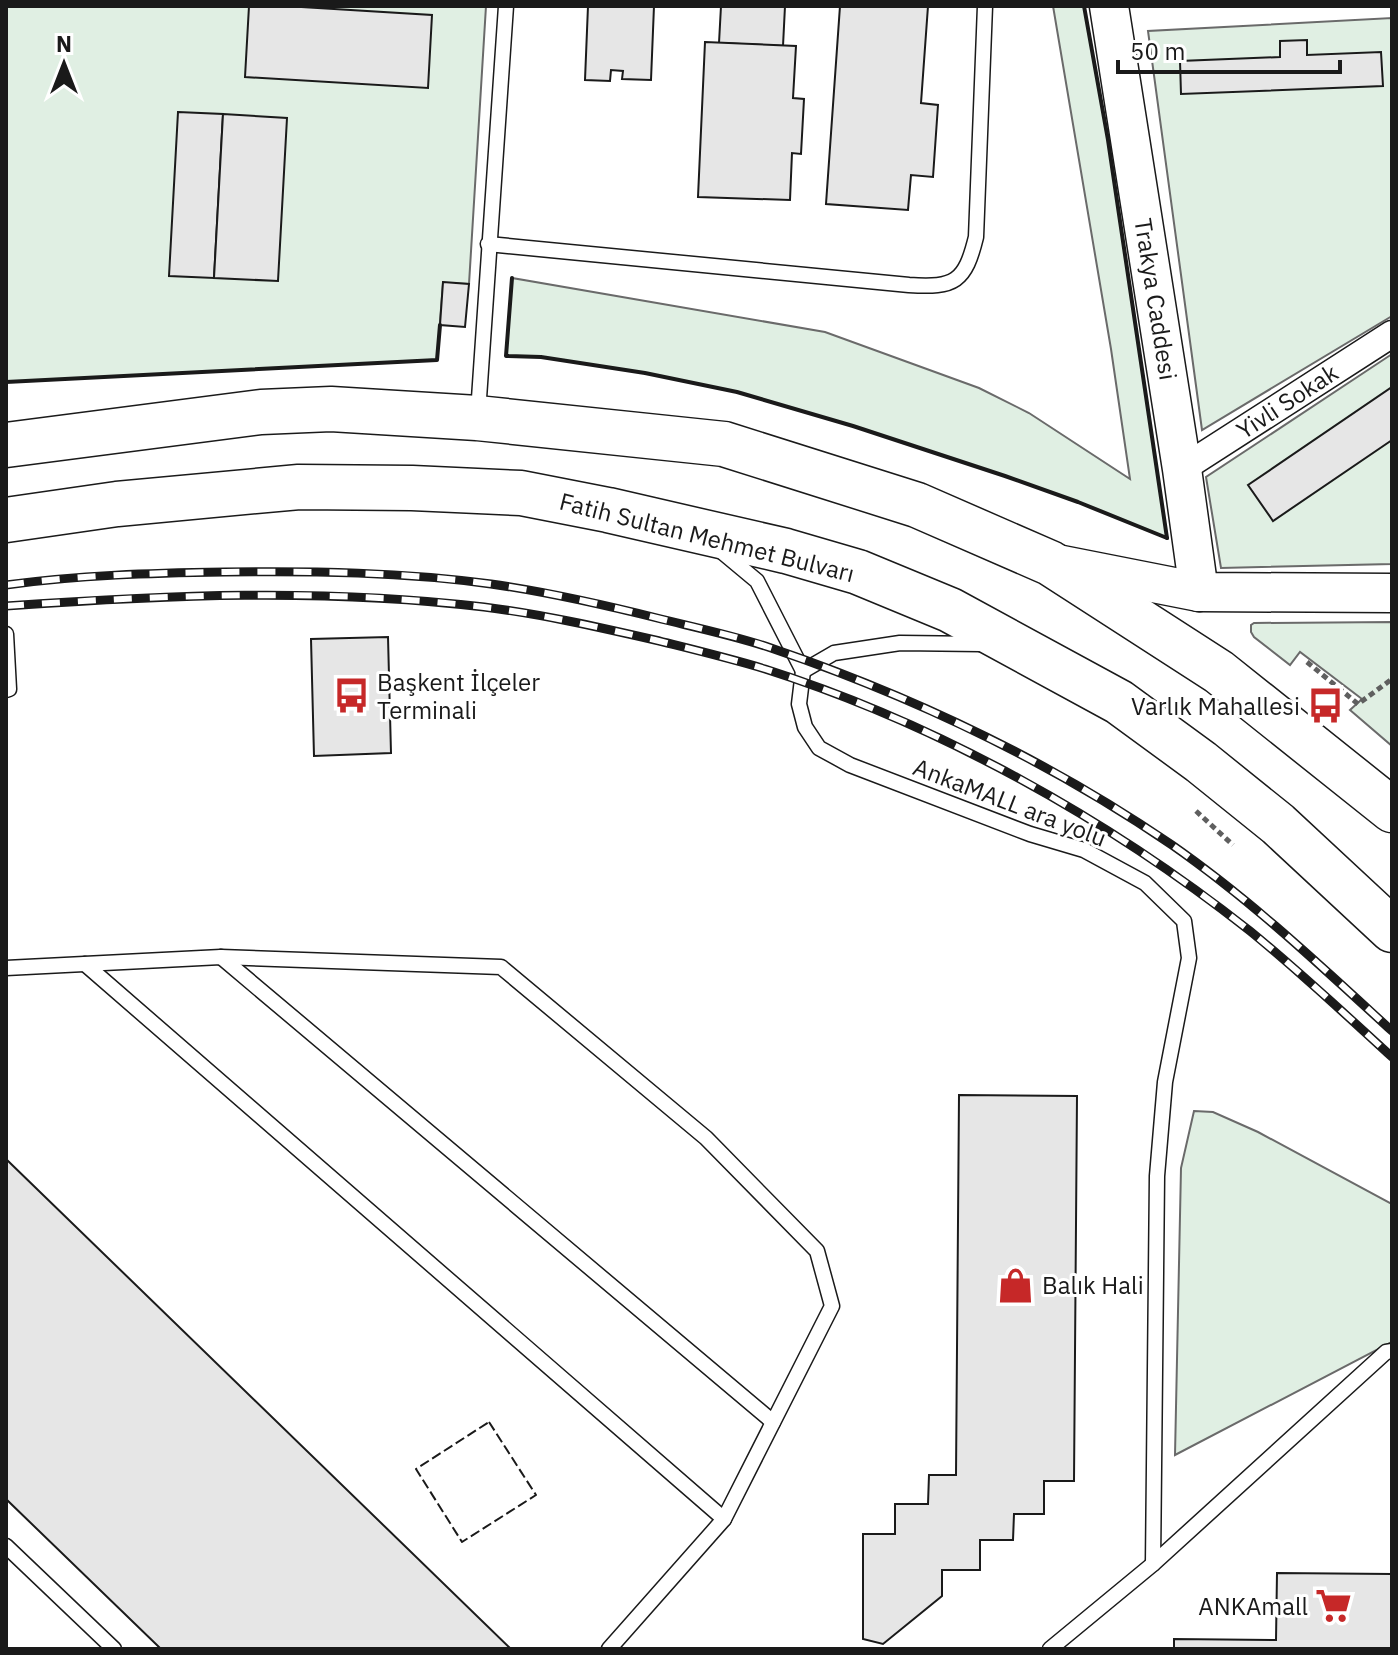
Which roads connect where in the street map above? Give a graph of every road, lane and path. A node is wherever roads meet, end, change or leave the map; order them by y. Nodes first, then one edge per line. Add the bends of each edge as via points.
1 (506, 6) edge
2 (985, 6) edge
3 (1109, 6) edge
4 (488, 244) junction
5 (1392, 334) edge
6 (477, 418) junction
7 (6, 445) edge
8 (1182, 469) junction
9 (6, 520) edge
10 (693, 530) junction
11 (1050, 563) junction
12 (1199, 592) junction
13 (1392, 593) edge
14 (6, 634) edge
15 (1015, 645) junction
16 (1307, 662) dead end
17 (803, 671) junction
18 (1392, 679) edge
19 (6, 690) edge
20 (1392, 810) edge
21 (1196, 811) dead end
22 (1233, 845) dead end
23 (1392, 930) edge
24 (221, 957) junction
25 (85, 964) junction
26 (6, 968) edge
27 (1392, 1351) edge
28 (773, 1422) junction
29 (724, 1519) junction
30 (6, 1546) edge
31 (1153, 1564) junction
32 (114, 1649) edge
33 (609, 1649) edge
34 (1050, 1649) edge

1 - 4 lane
2 - 4 lane via 976,237 961,276 945,285
3 - 8 main road, Trakya Caddesi
4 - 6 lane
5 - 8 street, Yivli Sokak
6 - 7 highway via 331,409 261,412
6 - 11 highway via 724,444 917,505
8 - 12 main road, Trakya Caddesi
9 - 10 highway, Fatih Sultan Mehmet Bulvarı via 284,488 412,488 521,493
10 - 15 highway, Fatih Sultan Mehmet Bulvarı via 858,572 950,610
10 - 17 lane via 757,581
11 - 12 main road
11 - 20 highway via 1219,672
12 - 13 main road
14 - 19 lane
15 - 17 lane via 900,643 834,653
15 - 23 highway, Fatih Sultan Mehmet Bulvarı via 1119,702 1201,762 1278,824
16 - 18 path via 1358,704
17 - 31 lane, AnkaMALL ara yolu via 799,704 805,727 819,748 850,765 1084,850 1145,883 1184,921 1189,958 1165,1082 1157,1176
21 - 22 path
24 - 25 lane
24 - 28 lane
24 - 28 lane via 501,967 706,1138 817,1251 832,1306
25 - 26 lane
25 - 29 lane
27 - 31 lane
28 - 29 lane
29 - 33 lane
30 - 32 lane
31 - 34 lane

